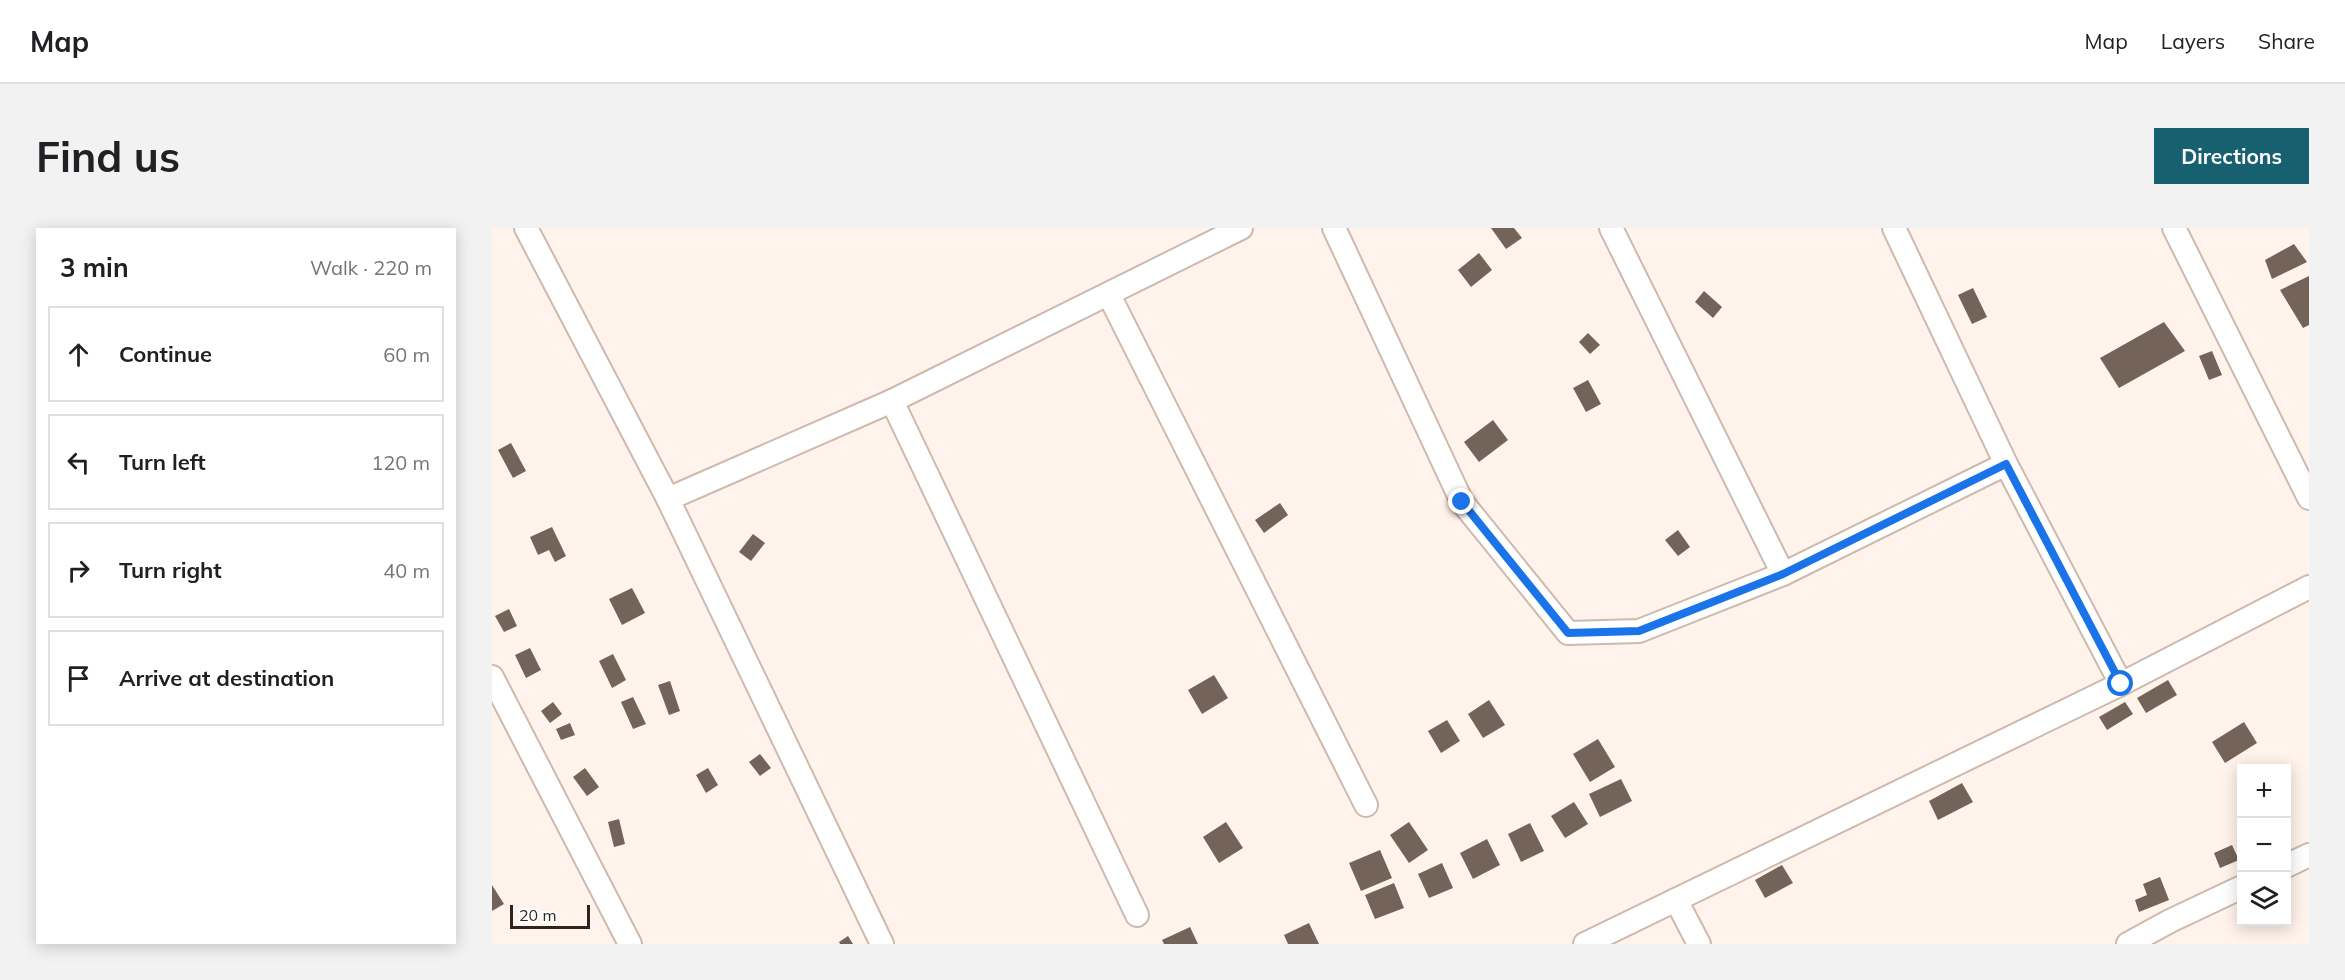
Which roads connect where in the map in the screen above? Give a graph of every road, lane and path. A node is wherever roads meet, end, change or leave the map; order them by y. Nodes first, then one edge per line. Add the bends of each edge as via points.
1 (526, 228) edge
2 (1241, 228) edge
3 (1334, 228) edge
4 (1611, 228) edge
5 (1894, 228) edge
6 (2174, 228) edge
7 (1109, 295) junction
8 (892, 401) junction
9 (2006, 464) junction
10 (2309, 498) edge
11 (668, 500) junction
12 (1783, 574) junction
13 (2309, 587) edge
14 (492, 677) edge
15 (2121, 684) junction
16 (1366, 805) dead end
17 (2309, 855) edge
18 (2291, 864) edge
19 (2237, 889) edge
20 (1676, 900) junction
21 (1137, 915) dead end
22 (630, 944) edge
23 (882, 944) edge
24 (1585, 944) edge
25 (1699, 944) edge
26 (2128, 944) edge

1 - 11 street
2 - 7 street
3 - 12 street via 1462,502 1568,633 1639,631
4 - 12 street
5 - 9 street
6 - 10 street
7 - 8 street
7 - 16 street
8 - 11 street
8 - 21 street
9 - 12 street
9 - 15 street
11 - 23 street
13 - 15 street
14 - 22 street
15 - 20 street
17 - 18 street
19 - 26 street
20 - 24 street
20 - 25 street

